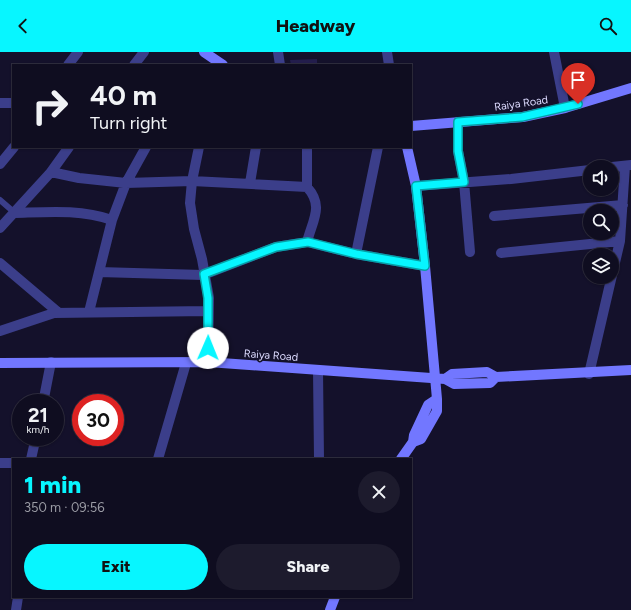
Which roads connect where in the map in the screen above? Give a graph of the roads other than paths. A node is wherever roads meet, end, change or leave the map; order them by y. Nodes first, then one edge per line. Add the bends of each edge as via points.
1 (78, 52) edge
2 (144, 52) edge
3 (204, 52) edge
4 (278, 52) edge
5 (386, 52) edge
6 (554, 52) edge
7 (69, 64) edge
8 (135, 64) edge
9 (222, 64) edge
10 (280, 64) edge
11 (389, 64) edge
12 (630, 91) edge
13 (0, 103) edge
14 (12, 103) edge
15 (565, 108) junction
16 (458, 122) junction
17 (412, 126) edge
18 (13, 148) edge
19 (68, 148) edge
20 (145, 148) edge
21 (199, 148) edge
22 (256, 148) edge
23 (307, 148) edge
24 (378, 148) edge
25 (408, 148) edge
26 (0, 164) edge
27 (628, 165) edge
28 (583, 171) edge
29 (50, 172) junction
30 (192, 181) junction
31 (464, 182) junction
32 (126, 183) junction
33 (250, 183) junction
34 (416, 186) junction
35 (307, 187) junction
36 (0, 200) edge
37 (623, 205) junction
38 (15, 213) junction
39 (494, 216) dead end
40 (112, 220) junction
41 (0, 228) edge
42 (620, 241) junction
43 (308, 242) junction
44 (470, 252) dead end
45 (501, 253) dead end
46 (356, 254) junction
47 (0, 263) edge
48 (425, 266) junction
49 (99, 272) junction
50 (204, 274) junction
51 (208, 311) junction
52 (89, 312) junction
53 (59, 313) junction
54 (0, 331) edge
55 (51, 362) junction
56 (208, 362) junction
57 (0, 363) edge
58 (186, 363) junction
59 (318, 370) junction
60 (631, 370) edge
61 (589, 374) junction
62 (440, 378) junction
63 (45, 394) edge
64 (34, 446) edge
65 (31, 458) edge
66 (158, 458) edge
67 (319, 458) edge
68 (402, 458) edge
69 (0, 463) edge
70 (12, 463) edge
71 (18, 598) edge
72 (335, 598) edge
73 (16, 610) edge
74 (330, 610) edge

1 - 7 street
2 - 8 street
3 - 9 street
4 - 10 street
5 - 11 street
6 - 15 street
12 - 15 street, Raiya Road
13 - 14 street
15 - 16 street, Raiya Road via 522,117
16 - 17 street, Raiya Road
16 - 31 street via 458,151
18 - 26 street
19 - 29 street
20 - 32 street
21 - 30 street
22 - 33 street
23 - 35 street
24 - 46 street
25 - 34 street
27 - 37 street
28 - 31 street
29 - 32 street
29 - 38 street
30 - 32 street
30 - 33 street
30 - 50 street via 191,216
31 - 34 street
31 - 44 street
32 - 40 street
33 - 35 street
34 - 48 street
35 - 43 street via 315,196 317,205
36 - 38 lane
37 - 39 street
37 - 42 street
38 - 40 street via 81,212
38 - 41 street
40 - 49 street
42 - 45 street
42 - 61 street
43 - 46 street
43 - 50 street via 276,247
46 - 48 street
47 - 53 street
48 - 62 street
49 - 50 street
49 - 52 street
50 - 51 street
51 - 52 street
51 - 56 street
52 - 53 street
53 - 54 street
55 - 57 street, Raiya Road
55 - 58 street, Raiya Road
55 - 63 street
56 - 58 street, Raiya Road
56 - 59 street, Raiya Road
58 - 66 street
59 - 62 street, Raiya Road
59 - 67 street
60 - 61 street, Raiya Road
61 - 62 street, Raiya Road via 496,377 490,383 454,384
62 - 68 street via 437,399 428,405 414,434 413,442
64 - 65 street
69 - 70 street
71 - 73 street
72 - 74 street

